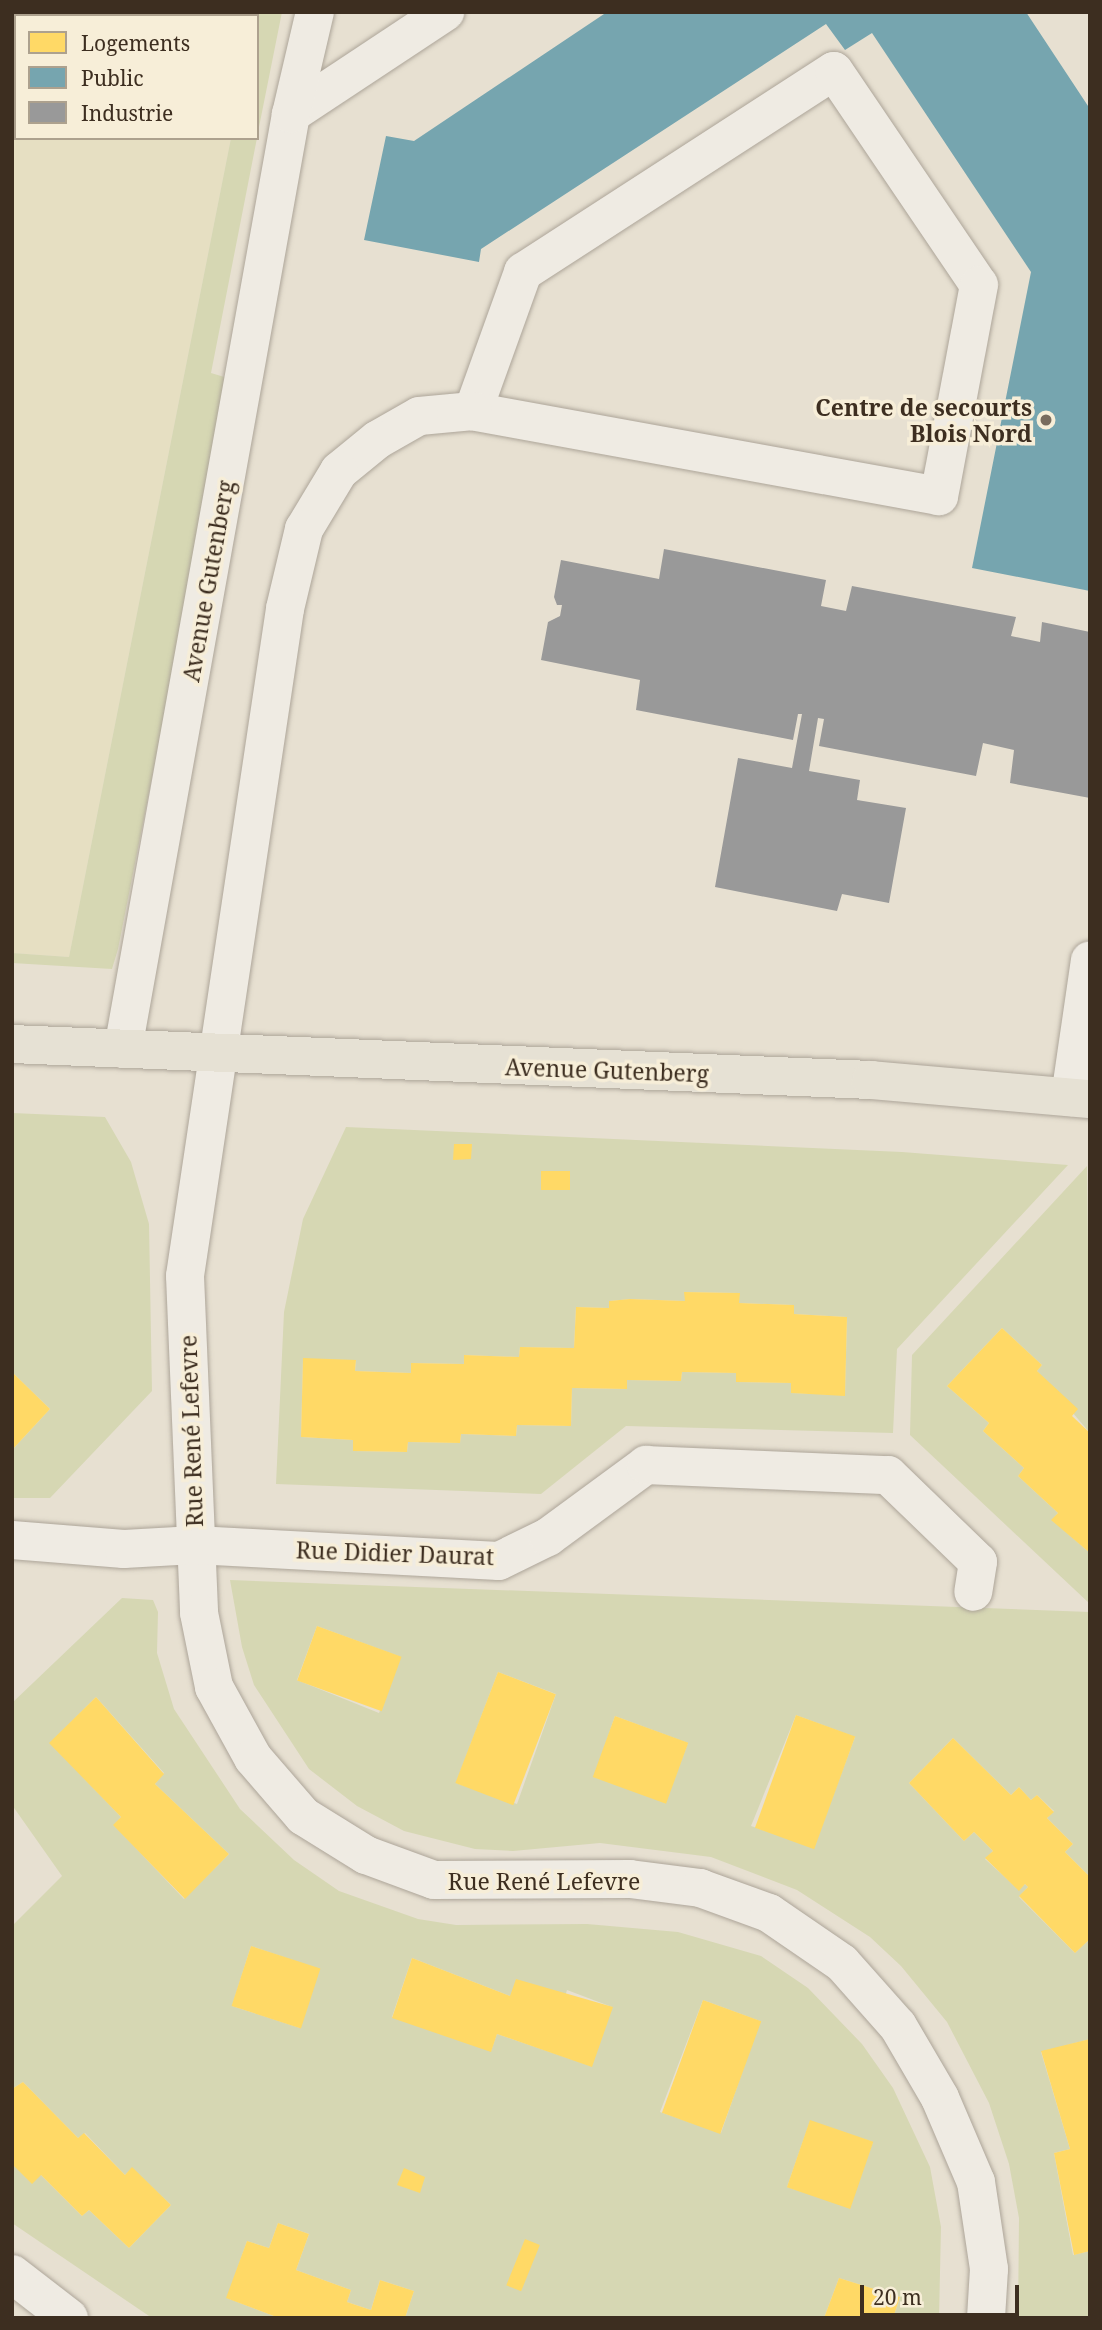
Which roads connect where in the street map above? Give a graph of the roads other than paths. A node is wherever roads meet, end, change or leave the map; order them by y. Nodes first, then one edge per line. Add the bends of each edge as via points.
1 (315, 12) edge
2 (445, 12) edge
3 (293, 100) junction
4 (473, 411) junction
5 (1090, 960) edge
6 (12, 1044) edge
7 (123, 1049) junction
8 (216, 1055) junction
9 (1080, 1098) edge
10 (12, 1540) edge
11 (195, 1545) junction
12 (973, 1592) dead end
13 (12, 2274) edge
14 (69, 2318) edge
15 (986, 2318) edge

1 - 3 street, Avenue Gutenberg
2 - 3 street
3 - 7 street, Avenue Gutenberg
4 - 4 street, Rue René Lefevre via 939,496 979,285 834,71 523,272
4 - 8 street, Rue René Lefevre via 419,416 377,440 339,471 304,529 285,609
5 - 9 street
6 - 7 main road, Avenue Gutenberg
7 - 8 main road, Avenue Gutenberg
8 - 9 main road, Avenue Gutenberg via 871,1080
8 - 11 street, Rue René Lefevre via 210,1132 185,1276
10 - 11 street, Rue Didier Daurat via 124,1549
11 - 12 street, Rue Didier Daurat via 499,1561 548,1538 646,1465 888,1475 978,1562
11 - 15 street, Rue René Lefevre via 199,1613 215,1687 253,1758 303,1816 366,1856 434,1880 630,1879 700,1888 769,1913 842,1963 898,2026 940,2098 976,2182 989,2269
13 - 14 street

